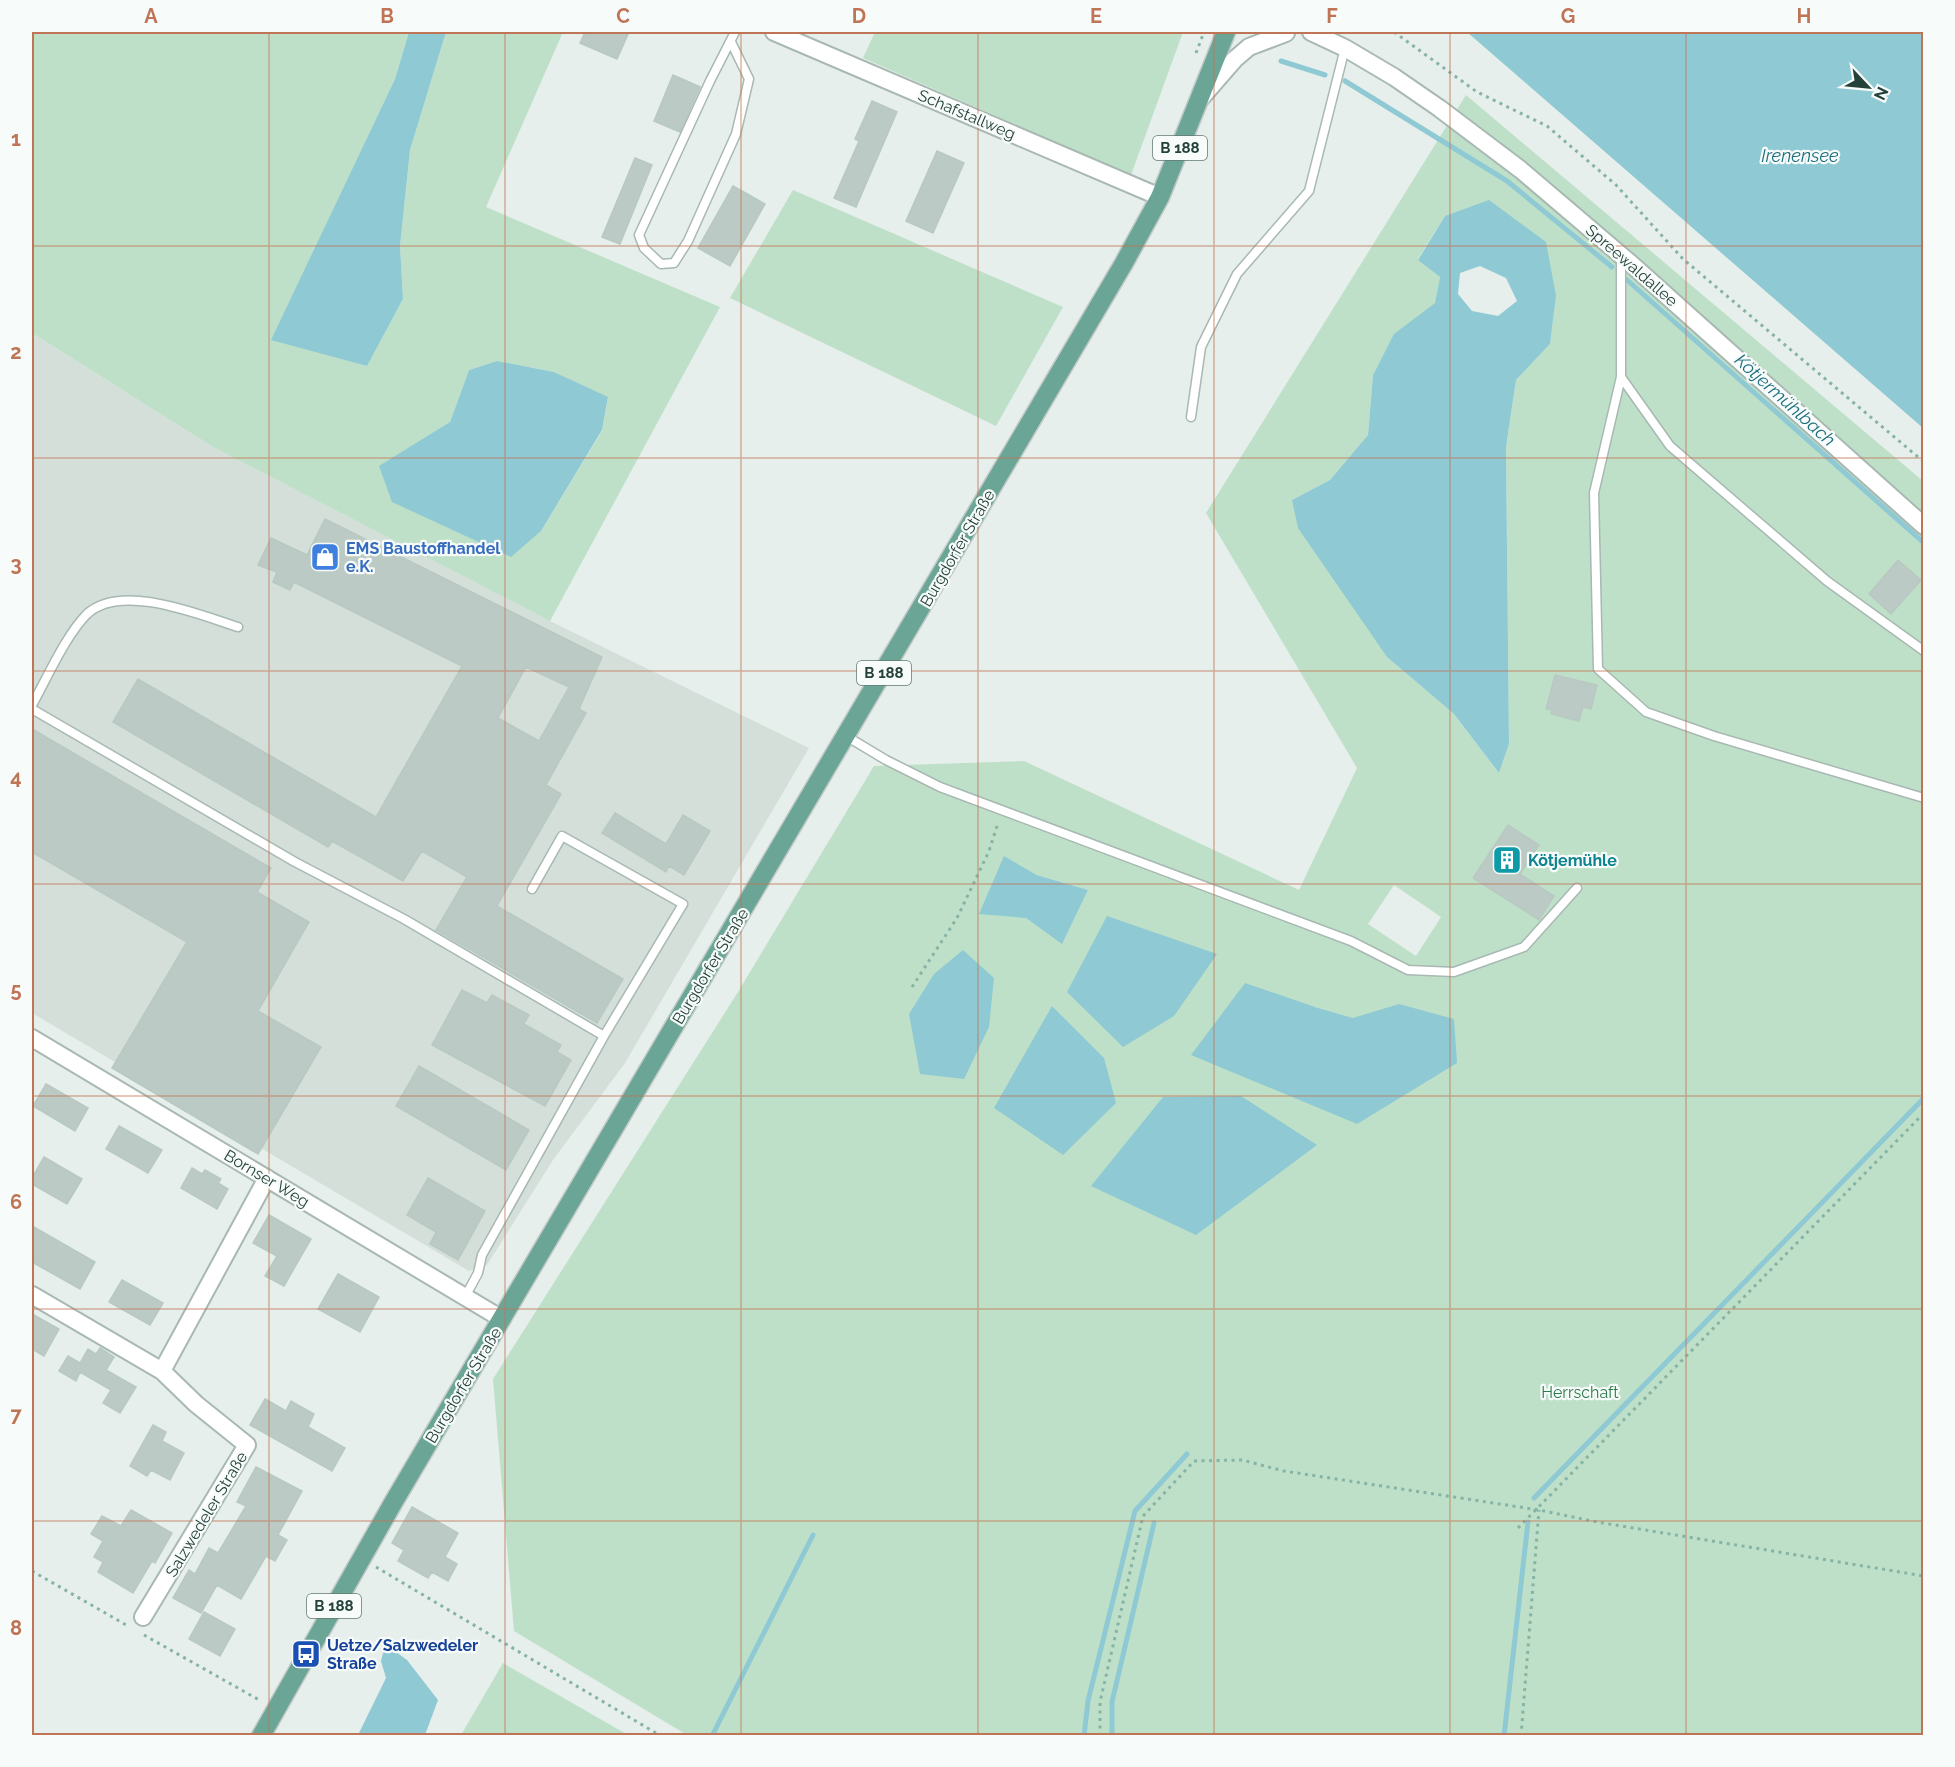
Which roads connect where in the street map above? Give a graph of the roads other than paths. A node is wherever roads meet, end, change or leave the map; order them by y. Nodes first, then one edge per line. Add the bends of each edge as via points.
1 (735, 32) edge
2 (774, 32) edge
3 (1226, 32) edge
4 (1283, 32) edge
5 (1314, 33) edge
6 (731, 42) junction
7 (1345, 48) junction
8 (1200, 99) junction
9 (1160, 197) junction
10 (1621, 255) junction
11 (1622, 377) junction
12 (1191, 417) dead end
13 (1923, 526) edge
14 (238, 627) dead end
15 (1923, 651) edge
16 (32, 707) edge
17 (846, 736) junction
18 (1923, 798) edge
19 (1577, 888) dead end
20 (532, 889) dead end
21 (604, 1036) junction
22 (32, 1038) edge
23 (267, 1178) junction
24 (32, 1295) edge
25 (465, 1297) junction
26 (502, 1318) junction
27 (162, 1371) junction
28 (143, 1617) dead end
29 (261, 1736) edge

1 - 6 lane
2 - 9 street, Schafstallweg
3 - 8 main road, B 188
4 - 5 street, Spreewaldallee
4 - 8 street, Spreewaldallee via 1248,46
5 - 7 street, Spreewaldallee
6 - 6 lane via 639,235 644,248 661,264 674,263 688,241 736,134 749,78
7 - 10 street, Spreewaldallee via 1439,108 1521,170
7 - 12 lane via 1309,191 1237,274 1201,346
8 - 9 main road, B 188
9 - 17 main road, Burgdorfer Straße / B 188
10 - 11 lane
10 - 13 street, Spreewaldallee
11 - 15 lane via 1670,446 1827,581
11 - 18 lane via 1594,493 1598,669 1646,712
14 - 16 lane via 151,601 102,605 88,614 70,636
16 - 21 lane via 294,862 404,920
17 - 19 lane via 940,787 1351,941 1408,970 1454,972 1524,947
17 - 26 main road, Burgdorfer Straße / B 188
20 - 21 lane via 562,836 683,904
21 - 25 lane via 482,1255 478,1273
22 - 23 street, Bornser Weg
23 - 25 street, Bornser Weg
23 - 27 street
24 - 27 street, Salzwedeler Straße
25 - 26 street, Bornser Weg
26 - 29 main road, Burgdorfer Straße / B 188
27 - 28 street, Salzwedeler Straße via 247,1445

